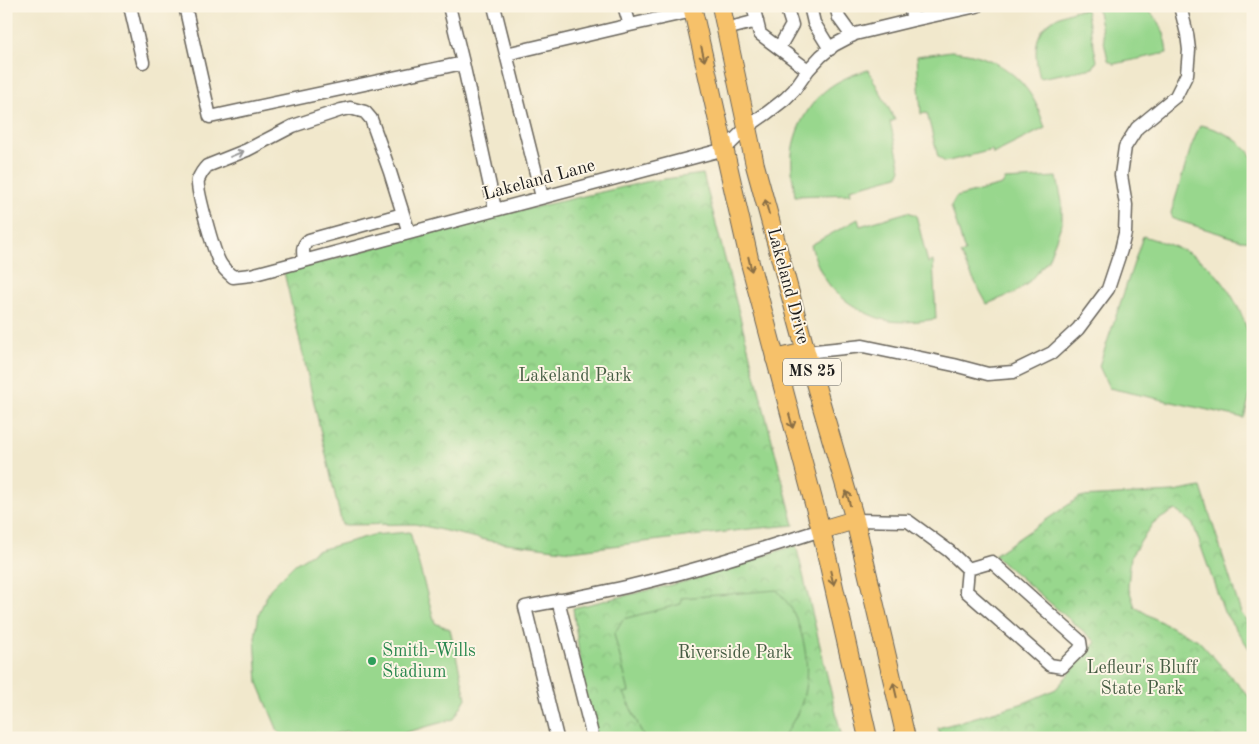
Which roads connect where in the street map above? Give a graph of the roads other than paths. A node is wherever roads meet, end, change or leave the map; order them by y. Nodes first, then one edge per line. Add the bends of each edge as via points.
1 (130, 6) edge
2 (185, 6) edge
3 (449, 6) edge
4 (494, 6) edge
5 (624, 6) edge
6 (721, 6) edge
7 (753, 6) edge
8 (786, 6) edge
9 (810, 6) edge
10 (836, 6) edge
11 (910, 6) edge
12 (977, 6) edge
13 (1180, 6) edge
14 (693, 9) edge
15 (913, 20) junction
16 (757, 22) junction
17 (630, 25) junction
18 (726, 29) junction
19 (852, 36) junction
20 (779, 48) junction
21 (825, 53) junction
22 (506, 54) junction
23 (143, 62) dead end
24 (463, 63) junction
25 (808, 70) junction
26 (747, 127) junction
27 (725, 148) junction
28 (542, 197) junction
29 (495, 209) junction
30 (403, 214) junction
31 (409, 233) junction
32 (304, 261) junction
33 (806, 352) junction
34 (775, 359) junction
35 (855, 520) junction
36 (821, 530) junction
37 (968, 568) junction
38 (558, 600) junction
39 (557, 738) edge
40 (593, 738) edge
41 (868, 738) edge
42 (906, 738) edge

1 - 23 street
2 - 24 street via 210,117
3 - 24 street
4 - 22 street
5 - 17 street
6 - 18 highway, Lakeland Drive / MS 25
7 - 16 street
8 - 20 street via 792,24
9 - 21 street
10 - 19 street via 839,18
11 - 15 street
12 - 15 street, Lakeland Lane
13 - 33 street via 1189,50 1187,74 1176,96 1137,128 1125,147 1121,175 1126,205 1125,233 1108,289 1078,329 1052,354 1012,372 988,374 863,346
14 - 17 street
14 -> 27 highway, Lakeland Drive / MS 25
15 - 19 street, Lakeland Lane
16 - 18 street
16 - 20 street via 760,34
17 - 22 street
18 - 26 highway, Lakeland Drive / MS 25
19 - 21 street, Lakeland Lane
20 - 25 street
21 - 25 street, Lakeland Lane
22 - 28 street
24 - 29 street
25 - 26 street, Lakeland Lane via 785,99
26 - 27 street, Lakeland Lane
33 -> 26 highway, Lakeland Drive / MS 25
27 - 28 street, Lakeland Lane
27 -> 34 highway, Lakeland Drive / MS 25
28 - 29 street, Lakeland Lane
29 - 31 street, Lakeland Lane
30 - 31 street
30 - 32 street via 309,240 302,249
32 -> 30 street, Lakeland Lane via 233,277 215,252 199,190 198,180 202,171 293,126 350,108 365,112 371,119
31 - 32 street, Lakeland Lane
33 - 34 highway
35 -> 33 highway, Lakeland Drive / MS 25
34 -> 36 highway, Lakeland Drive / MS 25
35 - 36 highway
35 - 37 street via 908,521
42 -> 35 highway, Lakeland Drive / MS 25
36 - 38 street via 685,572
36 -> 41 highway, Lakeland Drive / MS 25
37 - 37 street via 966,591 1050,665 1062,667 1081,648 1080,641 992,562
38 - 39 street via 525,607
38 - 40 street

